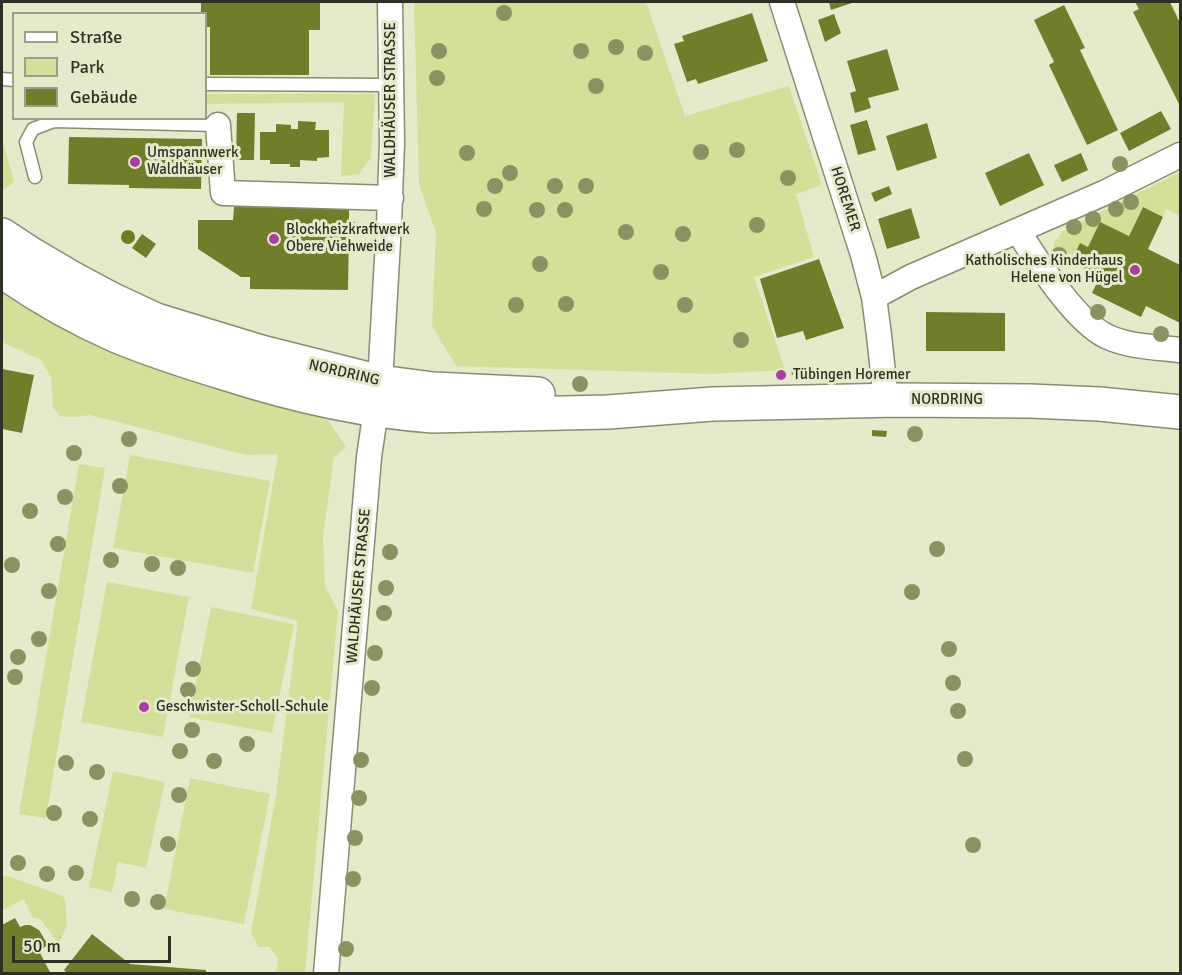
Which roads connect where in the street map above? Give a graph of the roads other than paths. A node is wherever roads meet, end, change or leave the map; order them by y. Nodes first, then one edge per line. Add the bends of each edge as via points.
1 (390, 2) edge
2 (782, 2) edge
3 (207, 84) edge
4 (392, 85) junction
5 (218, 125) joint
6 (1180, 155) edge
7 (35, 177) dead end
8 (391, 198) junction
9 (1018, 231) junction
10 (2, 235) edge
11 (2, 271) edge
12 (874, 297) junction
13 (1180, 350) edge
14 (378, 396) junction
15 (884, 400) junction
16 (1180, 412) edge
17 (326, 974) edge

1 - 4 street, WALDHÄUSER STRASSE
2 - 12 street, HOREMER
3 - 4 lane
4 - 8 street, WALDHÄUSER STRASSE
5 - 7 lane via 54,121 33,129 26,142
5 - 8 street, WALDHÄUSER STRASSE via 223,193
6 - 9 street
8 - 14 street, WALDHÄUSER STRASSE
9 - 12 street
9 - 13 street via 1065,297 1094,328 1119,341
10 - 14 street, NORDRING via 70,277 156,320 261,352
11 - 14 street, NORDRING via 67,310 127,339 194,364 315,399
12 - 15 street, HOREMER
14 - 15 street, NORDRING via 433,417
14 - 17 street, WALDHÄUSER STRASSE via 369,457
15 - 16 street, NORDRING via 1030,401

